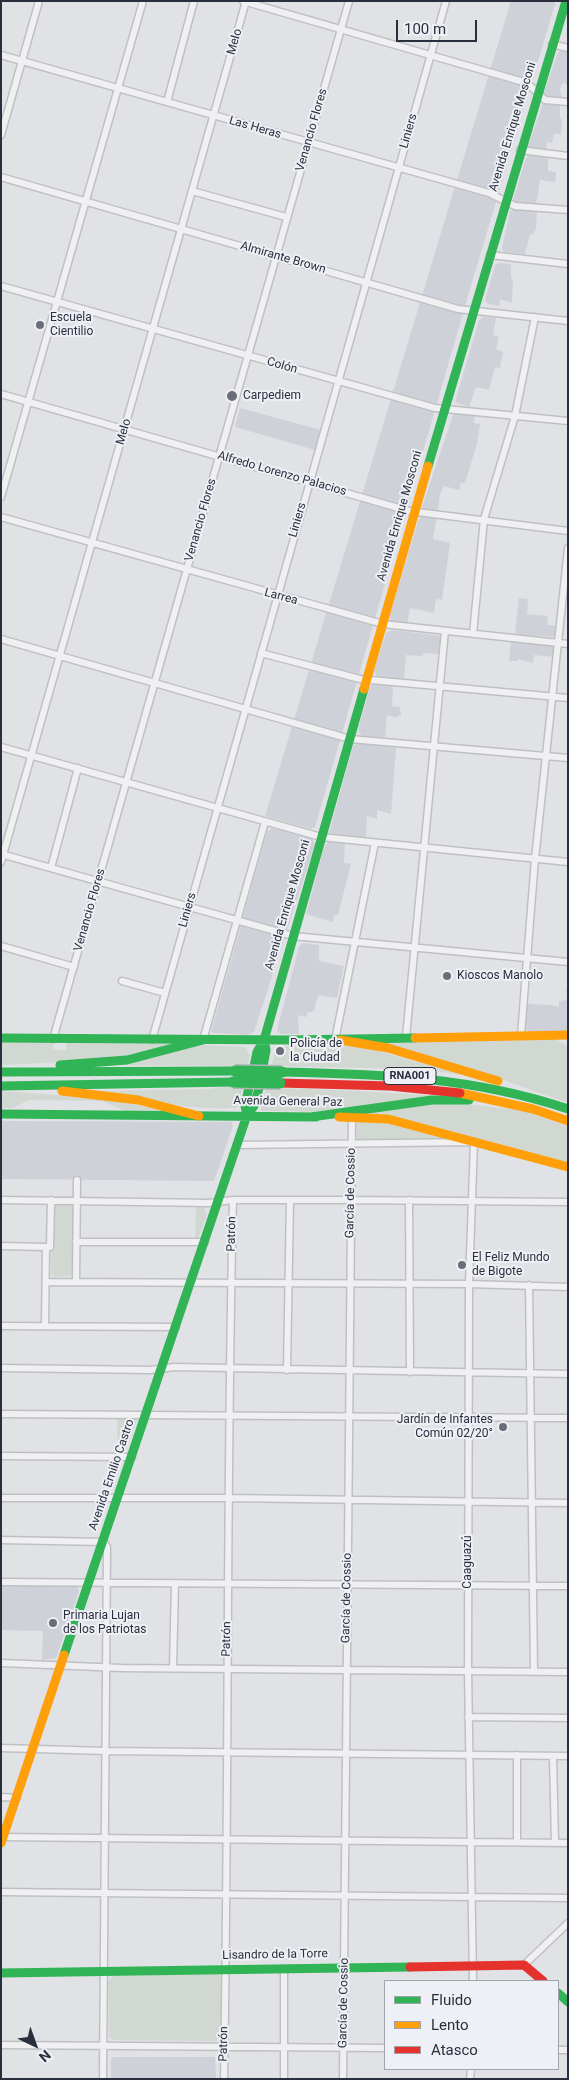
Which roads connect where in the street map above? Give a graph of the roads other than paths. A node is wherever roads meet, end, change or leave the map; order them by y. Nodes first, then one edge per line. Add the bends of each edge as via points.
1 (39, 1) edge
2 (143, 1) edge
3 (194, 1) edge
4 (349, 1) edge
5 (446, 1) edge
6 (566, 1) edge
7 (245, 2) edge
8 (340, 30) junction
9 (552, 44) junction
10 (568, 48) edge
11 (1, 55) edge
12 (431, 55) junction
13 (22, 61) junction
14 (117, 88) junction
15 (538, 93) junction
16 (167, 102) junction
17 (568, 102) edge
18 (214, 116) junction
19 (1, 135) edge
20 (308, 143) junction
21 (520, 150) junction
22 (568, 156) edge
23 (398, 168) junction
24 (1, 177) edge
25 (192, 191) junction
26 (506, 200) junction
27 (85, 202) junction
28 (568, 210) edge
29 (286, 218) junction
30 (181, 229) junction
31 (490, 255) junction
32 (275, 256) junction
33 (568, 264) edge
34 (367, 282) junction
35 (1, 286) edge
36 (57, 301) junction
37 (474, 310) junction
38 (535, 317) junction
39 (568, 320) edge
40 (153, 328) junction
41 (248, 356) junction
42 (337, 382) junction
43 (1, 394) edge
44 (29, 402) junction
45 (444, 409) junction
46 (515, 416) junction
47 (568, 421) edge
48 (125, 429) junction
49 (219, 456) junction
50 (308, 482) junction
51 (1, 497) edge
52 (415, 512) junction
53 (1, 518) edge
54 (484, 519) junction
55 (568, 531) edge
56 (93, 544) junction
57 (568, 548) edge
58 (186, 570) junction
59 (277, 596) junction
60 (382, 624) junction
61 (445, 631) junction
62 (473, 634) junction
63 (1, 639) edge
64 (558, 643) junction
65 (568, 644) edge
66 (261, 653) junction
67 (59, 655) junction
68 (367, 680) junction
69 (154, 683) junction
70 (440, 687) junction
71 (553, 697) junction
72 (568, 698) edge
73 (245, 709) junction
74 (350, 739) junction
75 (434, 746) junction
76 (1, 747) edge
77 (31, 755) junction
78 (546, 756) junction
79 (568, 758) edge
80 (78, 768) junction
81 (127, 783) junction
82 (217, 808) junction
83 (265, 822) junction
84 (321, 838) junction
85 (375, 843) junction
86 (425, 848) junction
87 (2, 857) edge
88 (535, 859) junction
89 (568, 862) edge
90 (51, 868) junction
91 (98, 882) junction
92 (189, 907) junction
93 (237, 921) junction
94 (293, 936) junction
95 (355, 942) junction
96 (1, 946) edge
97 (416, 948) junction
98 (526, 958) junction
99 (568, 962) edge
100 (74, 967) junction
101 (122, 981) dead end
102 (165, 994) junction
103 (521, 1035) junction
104 (555, 1035) junction
105 (568, 1035) edge
106 (406, 1037) junction
107 (1, 1038) edge
108 (53, 1039) junction
109 (152, 1040) junction
110 (204, 1040) junction
111 (264, 1040) junction
112 (337, 1040) junction
113 (568, 1042) edge
114 (258, 1067) dead end
115 (1, 1071) edge
116 (234, 1077) junction
117 (281, 1078) junction
118 (2, 1086) edge
119 (254, 1088) dead end
120 (537, 1098) junction
121 (518, 1104) junction
122 (568, 1109) edge
123 (1, 1114) edge
124 (199, 1116) junction
125 (247, 1116) junction
126 (311, 1117) junction
127 (352, 1117) junction
128 (568, 1121) edge
129 (474, 1142) junction
130 (352, 1143) junction
131 (238, 1145) junction
132 (568, 1167) edge
133 (78, 1180) dead end
134 (1, 1200) edge
135 (51, 1200) junction
136 (77, 1200) junction
137 (232, 1200) junction
138 (290, 1200) junction
139 (351, 1200) junction
140 (409, 1200) junction
141 (473, 1201) junction
142 (218, 1202) junction
143 (568, 1202) edge
144 (76, 1242) junction
145 (205, 1242) junction
146 (1, 1246) edge
147 (46, 1247) junction
148 (46, 1282) junction
149 (76, 1282) junction
150 (231, 1283) junction
151 (192, 1284) junction
152 (289, 1284) junction
153 (350, 1284) junction
154 (410, 1284) junction
155 (469, 1284) junction
156 (530, 1285) junction
157 (568, 1287) edge
158 (1, 1326) edge
159 (45, 1326) junction
160 (176, 1328) junction
161 (1, 1368) edge
162 (163, 1368) junction
163 (229, 1368) junction
164 (288, 1370) junction
165 (350, 1371) junction
166 (410, 1372) junction
167 (469, 1373) junction
168 (531, 1374) junction
169 (568, 1374) edge
170 (1, 1414) edge
171 (147, 1414) junction
172 (228, 1414) junction
173 (349, 1416) junction
174 (470, 1417) junction
175 (531, 1418) junction
176 (568, 1418) edge
177 (1, 1456) edge
178 (132, 1457) junction
179 (1, 1498) edge
180 (119, 1498) junction
181 (230, 1498) junction
182 (348, 1500) junction
183 (468, 1502) junction
184 (531, 1502) junction
185 (568, 1503) edge
186 (1, 1540) edge
187 (104, 1542) junction
188 (1, 1582) edge
189 (89, 1584) junction
190 (108, 1584) junction
191 (176, 1584) junction
192 (228, 1585) junction
193 (468, 1585) junction
194 (348, 1586) junction
195 (533, 1586) junction
196 (568, 1586) edge
197 (1, 1663) edge
198 (62, 1666) junction
199 (108, 1667) junction
200 (173, 1668) junction
201 (226, 1668) junction
202 (347, 1669) junction
203 (468, 1670) junction
204 (534, 1671) junction
205 (568, 1672) edge
206 (468, 1717) junction
207 (568, 1718) edge
208 (1, 1748) edge
209 (33, 1750) junction
210 (107, 1751) junction
211 (226, 1753) junction
212 (346, 1753) junction
213 (469, 1754) junction
214 (517, 1755) junction
215 (553, 1756) junction
216 (568, 1756) edge
217 (1, 1797) edge
218 (17, 1798) junction
219 (106, 1838) junction
220 (2, 1839) edge
221 (226, 1840) junction
222 (345, 1841) junction
223 (472, 1842) junction
224 (517, 1842) junction
225 (555, 1843) junction
226 (568, 1843) edge
227 (1, 1892) edge
228 (105, 1893) junction
229 (225, 1894) junction
230 (345, 1896) junction
231 (473, 1896) junction
232 (568, 1898) edge
233 (568, 1923) edge
234 (474, 1965) junction
235 (524, 1965) junction
236 (344, 1968) junction
237 (225, 1969) junction
238 (284, 1969) junction
239 (104, 1971) junction
240 (1, 1973) edge
241 (473, 1980) edge
242 (543, 1980) edge
243 (1, 2045) edge
244 (104, 2045) junction
245 (224, 2046) junction
246 (283, 2047) junction
247 (343, 2048) junction
248 (384, 2048) edge
249 (103, 2079) edge
250 (224, 2079) edge
251 (284, 2079) edge
252 (343, 2079) edge

1 - 13 street
2 - 14 street
3 - 16 street
4 - 8 street, Venancio Flores
5 - 12 street, Liniers
6 - 9 main road, Avenida Enrique Mosconi
7 - 8 street
7 - 18 street, Melo
8 - 12 street
8 - 20 street, Venancio Flores
9 - 10 street
9 - 15 main road, Avenida Enrique Mosconi
11 - 13 street, Las Heras
12 - 15 street via 527,83
12 - 23 street, Liniers
13 - 14 street, Las Heras
13 - 19 street
14 - 16 street, Las Heras
14 - 27 street
15 - 17 street via 545,100
15 - 21 main road, Avenida Enrique Mosconi
16 - 18 street, Las Heras
18 - 20 street, Las Heras
18 - 25 street, Melo
20 - 23 street, Las Heras
20 - 29 street, Venancio Flores
21 - 22 street
21 - 26 main road, Avenida Enrique Mosconi
23 - 26 street, Las Heras
23 - 34 street, Liniers
24 - 27 street, Almirante Brown
25 - 29 street
25 - 30 street, Melo
26 - 28 street, Las Heras via 515,206
26 - 31 main road, Avenida Enrique Mosconi
27 - 30 street, Almirante Brown
27 - 36 street
29 - 32 street, Venancio Flores
30 - 32 street, Almirante Brown
30 - 40 street, Melo
31 - 33 street
31 - 37 main road, Avenida Enrique Mosconi
32 - 34 street, Almirante Brown
32 - 41 street, Venancio Flores
34 - 37 street, Almirante Brown via 458,309
34 - 42 street, Liniers
35 - 36 street, Colón
36 - 40 street, Colón
36 - 44 street
37 - 38 street, Almirante Brown
37 - 45 main road, Avenida Enrique Mosconi
38 - 39 street, Almirante Brown
38 - 46 street
40 - 41 street, Colón
40 - 48 street, Melo
41 - 42 street, Colón
41 - 49 street, Venancio Flores
42 - 45 street, Colón
42 - 50 street, Liniers
43 - 44 street, Alfredo Lorenzo Palacios
44 - 48 street, Alfredo Lorenzo Palacios
44 - 51 street
45 - 46 street, Colón
45 - 52 main road, Avenida Enrique Mosconi
46 - 47 street, Colón
46 - 54 street
48 - 49 street, Alfredo Lorenzo Palacios
48 - 56 street, Melo
49 - 50 street, Alfredo Lorenzo Palacios
49 - 58 street, Venancio Flores
50 - 52 street, Alfredo Lorenzo Palacios
50 - 59 street, Liniers
52 - 54 street, Alfredo Lorenzo Palacios
52 - 60 main road, Avenida Enrique Mosconi
53 - 56 street, Larrea
54 - 55 street, Alfredo Lorenzo Palacios
54 - 62 street
56 - 58 street, Larrea
56 - 67 street, Melo
57 - 64 street
58 - 59 street, Larrea
58 - 69 street, Venancio Flores
59 - 60 street, Larrea
59 - 66 street, Liniers
60 - 61 street, Larrea
60 - 68 main road, Avenida Enrique Mosconi
61 - 62 street, Larrea
61 - 70 street
62 - 64 street, Larrea
63 - 67 street
64 - 65 street, Larrea
64 - 71 street
66 - 68 street
66 - 73 street, Liniers
67 - 69 street
67 - 77 street, Melo
68 - 70 street
68 - 74 main road, Avenida Enrique Mosconi
69 - 73 street
69 - 81 street, Venancio Flores
70 - 71 street
70 - 75 street
71 - 72 street
71 - 78 street
73 - 74 street
73 - 82 street, Liniers
74 - 75 street
74 - 84 main road, Avenida Enrique Mosconi
75 - 78 street
75 - 86 street
76 - 77 street
77 - 80 street
77 - 87 street, Melo
78 - 79 street
78 - 88 street
80 - 81 street
80 - 90 street
81 - 82 street
81 - 91 street, Venancio Flores
82 - 83 street
82 - 92 street, Liniers
83 - 84 street
83 - 93 street
84 - 85 street
84 - 94 main road, Avenida Enrique Mosconi
85 - 86 street
85 - 95 street
86 - 88 street
86 - 97 street
87 - 90 street
88 - 89 street
88 - 98 street
90 - 91 street
91 - 92 street
91 - 100 street, Venancio Flores
92 - 93 street
92 - 102 street, Liniers
93 - 94 street
93 - 110 street
94 - 95 street
94 - 111 main road, Avenida Enrique Mosconi
95 - 97 street
95 - 112 street
96 - 100 street
97 - 98 street
97 - 106 street
98 - 99 street
98 - 103 street
100 - 108 street, Venancio Flores
101 - 102 street
102 - 109 street, Liniers
103 - 104 main road
103 - 106 main road
104 - 105 main road
104 - 113 main road
106 - 112 main road
107 - 108 main road
108 - 109 main road
109 - 110 main road
110 - 111 main road
110 - 115 main road via 127,1060
111 - 112 main road
111 - 114 main road via 257,1052
112 - 120 main road via 388,1048 501,1082
115 - 116 main road, Avenida General Paz / RNA001
116 - 117 main road, Avenida General Paz / RNA001, bridge
116 - 118 main road, Avenida General Paz / RNA001
117 - 120 main road, Avenida General Paz / RNA001 via 406,1075 488,1086
117 - 121 main road, Avenida General Paz / RNA001 via 442,1090
118 - 124 main road via 138,1100
119 - 125 main road, Avenida Emilio Castro via 254,1106
120 - 122 main road, Avenida General Paz / RNA001
121 - 126 main road via 432,1100
121 - 128 main road, Avenida General Paz / RNA001
123 - 124 main road, Avenida General Paz
124 - 125 main road, Avenida General Paz
125 - 126 main road, Avenida General Paz
125 - 131 main road, Avenida Emilio Castro
126 - 127 main road, Avenida General Paz
127 - 129 main road, Avenida General Paz via 388,1118
127 - 130 street, García de Cossio
129 - 130 street
129 - 132 main road, Avenida General Paz
129 - 141 street, Caaguazú
130 - 131 street
130 - 139 street, García de Cossio
131 - 142 main road, Avenida Emilio Castro
133 - 136 street
134 - 135 street
135 - 136 street
135 - 147 street via 50,1247
136 - 142 street
136 - 144 street
137 - 138 street
137 - 142 street
137 - 150 street, Patrón
138 - 139 street
138 - 152 street
139 - 140 street
139 - 153 street, García de Cossio
140 - 141 street
140 - 154 street
141 - 143 street
141 - 155 street, Caaguazú
142 - 145 main road, Avenida Emilio Castro
144 - 145 street
144 - 149 street
145 - 151 main road, Avenida Emilio Castro
146 - 147 street
147 - 148 street
148 - 149 street
148 - 159 street
149 - 151 street
150 - 151 street
150 - 152 street
150 - 163 street, Patrón
151 - 160 main road, Avenida Emilio Castro
152 - 153 street
152 - 164 street
153 - 154 street
153 - 165 street, García de Cossio
154 - 155 street
154 - 166 street
155 - 156 street
155 - 167 street, Caaguazú
156 - 157 street
156 - 168 street
158 - 159 street
159 - 160 street
160 - 162 main road, Avenida Emilio Castro
161 - 162 street
162 - 163 street
162 - 171 main road, Avenida Emilio Castro
163 - 164 street
163 - 172 street, Patrón
164 - 165 street
165 - 166 street
165 - 173 street, García de Cossio
166 - 167 street
167 - 168 street
167 - 174 street, Caaguazú
168 - 169 street
168 - 175 street
170 - 171 street
171 - 172 street
171 - 178 main road, Avenida Emilio Castro
172 - 173 street
172 - 181 street, Patrón
173 - 174 street
173 - 182 street, García de Cossio
174 - 175 street
174 - 183 street, Caaguazú
175 - 176 street
175 - 184 street
177 - 178 street
178 - 180 main road, Avenida Emilio Castro
179 - 180 street
180 - 181 street
180 - 187 main road, Avenida Emilio Castro
181 - 182 street
181 - 192 street, Patrón
182 - 183 street
182 - 194 street, García de Cossio
183 - 184 street
183 - 193 street, Caaguazú
184 - 185 street
184 - 195 street
186 - 187 street
187 - 189 main road, Avenida Emilio Castro
187 - 190 street via 108,1555
188 - 189 street
189 - 190 street
189 - 198 main road, Avenida Emilio Castro
190 - 191 street
190 - 199 street
191 - 192 street
191 - 200 street
192 - 194 street
192 - 201 street, Patrón
193 - 194 street
193 - 195 street
193 - 203 street, Caaguazú
194 - 202 street, García de Cossio
195 - 196 street
195 - 204 street
197 - 198 street
198 - 199 street
198 - 209 main road, Avenida Emilio Castro
199 - 200 street
199 - 210 street
200 - 201 street
201 - 202 street
201 - 211 street, Patrón
202 - 203 street
202 - 212 street, García de Cossio
203 - 204 street
203 - 206 street, Caaguazú
204 - 205 street
206 - 207 street
206 - 213 street, Caaguazú
208 - 209 street
209 - 210 street
209 - 218 main road, Avenida Emilio Castro
210 - 211 street
210 - 219 street
211 - 212 street
211 - 221 street, Patrón
212 - 213 street
212 - 222 street, García de Cossio
213 - 214 street
213 - 223 street, Caaguazú
214 - 215 street
214 - 224 street
215 - 216 street
215 - 225 street
217 - 218 street
218 - 220 main road, Avenida Emilio Castro
219 - 220 street
219 - 221 street
219 - 228 street
221 - 222 street
221 - 229 street, Patrón
222 - 223 street
222 - 230 street, García de Cossio
223 - 224 street
223 - 231 street, Caaguazú
224 - 225 street
225 - 226 street
227 - 228 street
228 - 229 street
228 - 239 street
229 - 230 street
229 - 237 street, Patrón
230 - 231 street
230 - 236 street, García de Cossio
231 - 232 street
231 - 234 street, Caaguazú
233 - 235 street
234 - 235 main road, Lisandro de la Torre
234 - 236 main road, Lisandro de la Torre
234 - 241 street, Caaguazú
235 - 242 main road
236 - 238 main road, Lisandro de la Torre
236 - 247 street, García de Cossio
237 - 238 main road, Lisandro de la Torre
237 - 239 main road, Lisandro de la Torre
237 - 245 street, Patrón
238 - 246 street
239 - 240 main road, Lisandro de la Torre
239 - 244 street
243 - 244 street
244 - 245 street
244 - 249 street
245 - 246 street
245 - 250 street, Patrón
246 - 247 street
246 - 251 street
247 - 248 street
247 - 252 street, García de Cossio

